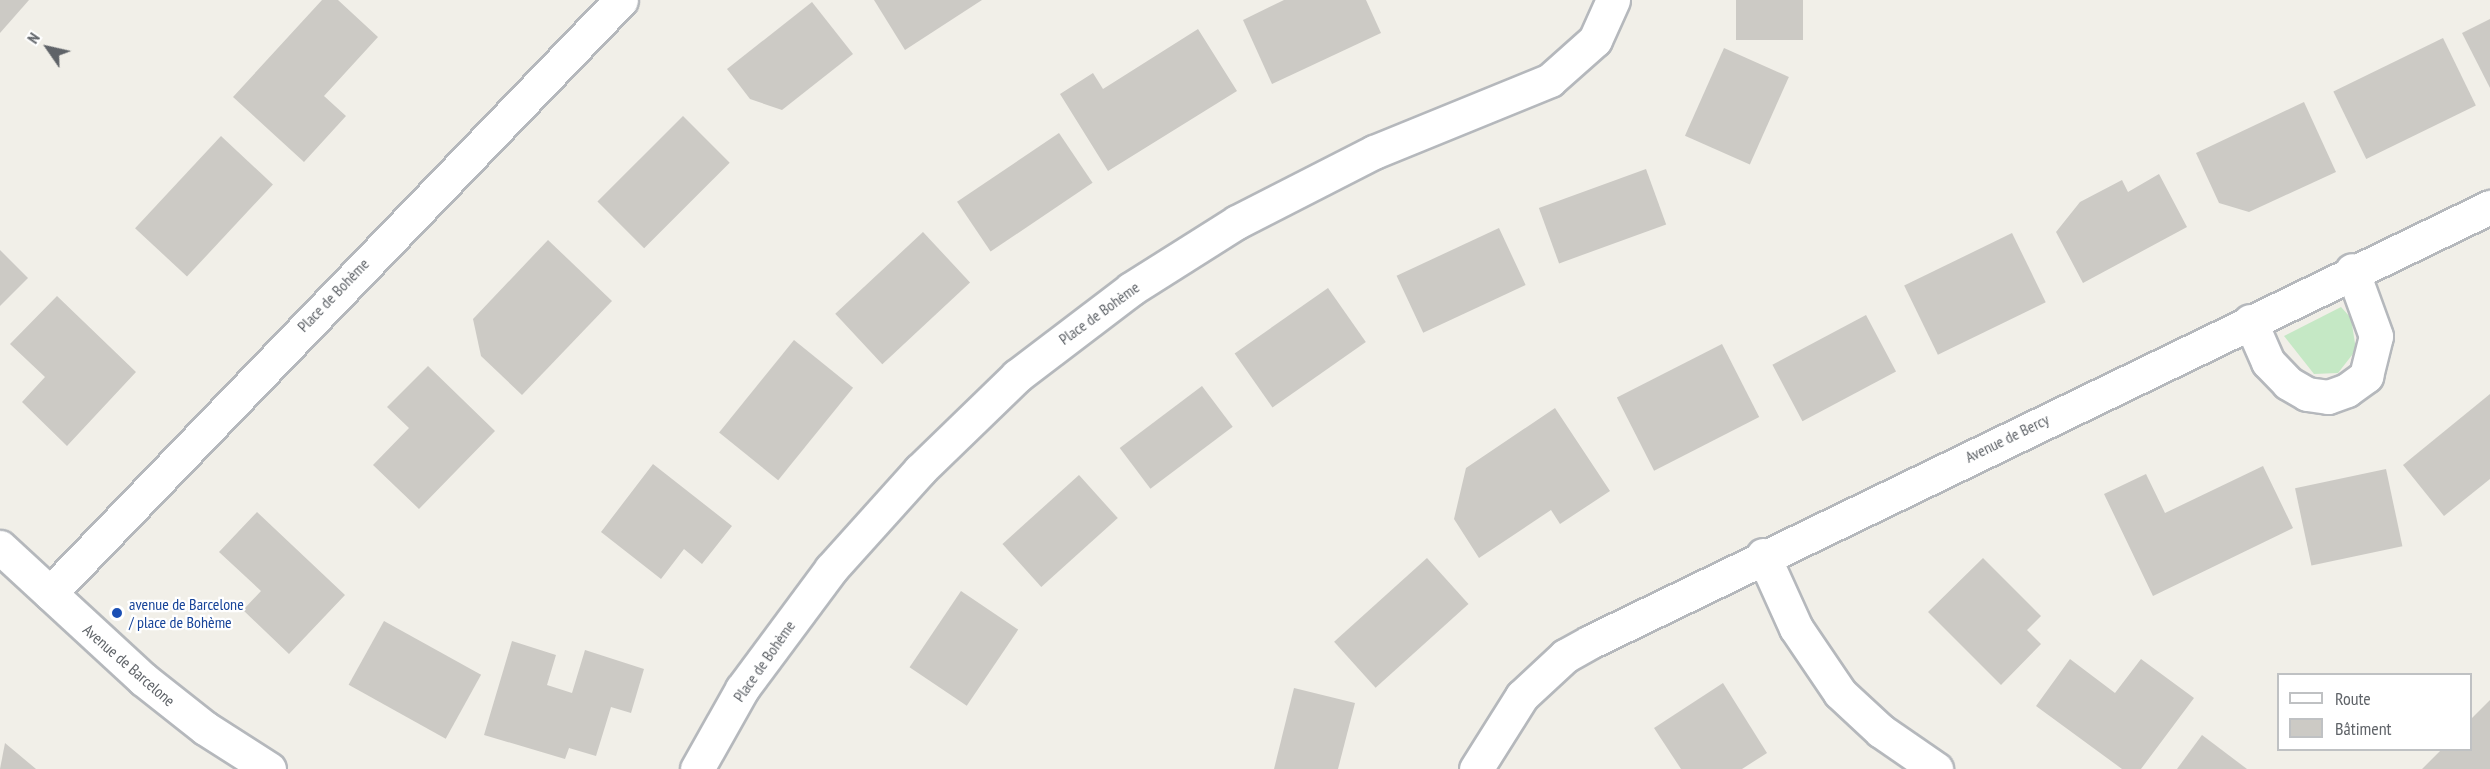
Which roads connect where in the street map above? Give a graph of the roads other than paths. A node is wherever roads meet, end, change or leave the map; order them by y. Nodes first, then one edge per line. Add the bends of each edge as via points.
1 (621, 0) edge
2 (1613, 0) edge
3 (2490, 207) edge
4 (2352, 270) junction
5 (2250, 321) junction
6 (0, 547) edge
7 (1763, 555) junction
8 (50, 593) junction
9 (269, 769) edge
10 (697, 769) edge
11 (1476, 769) edge
12 (1936, 769) edge

1 - 8 street, Place de Bohème
2 - 10 street, Place de Bohème via 1595,40 1550,80 1374,152 1237,222 1131,289 1017,376 920,470 831,568 742,689
3 - 4 street, Avenue de Bercy
4 - 5 street, Avenue de Bercy
4 - 5 street via 2376,336 2366,376 2348,390 2328,397 2307,394 2288,383 2268,362
5 - 7 street, Avenue de Bercy
6 - 8 street, Avenue de Barcelone
7 - 11 street, Avenue de Bercy via 1565,657 1501,722
7 - 12 street via 1796,628 1840,693 1881,731
8 - 9 street, Avenue de Barcelone via 180,709

